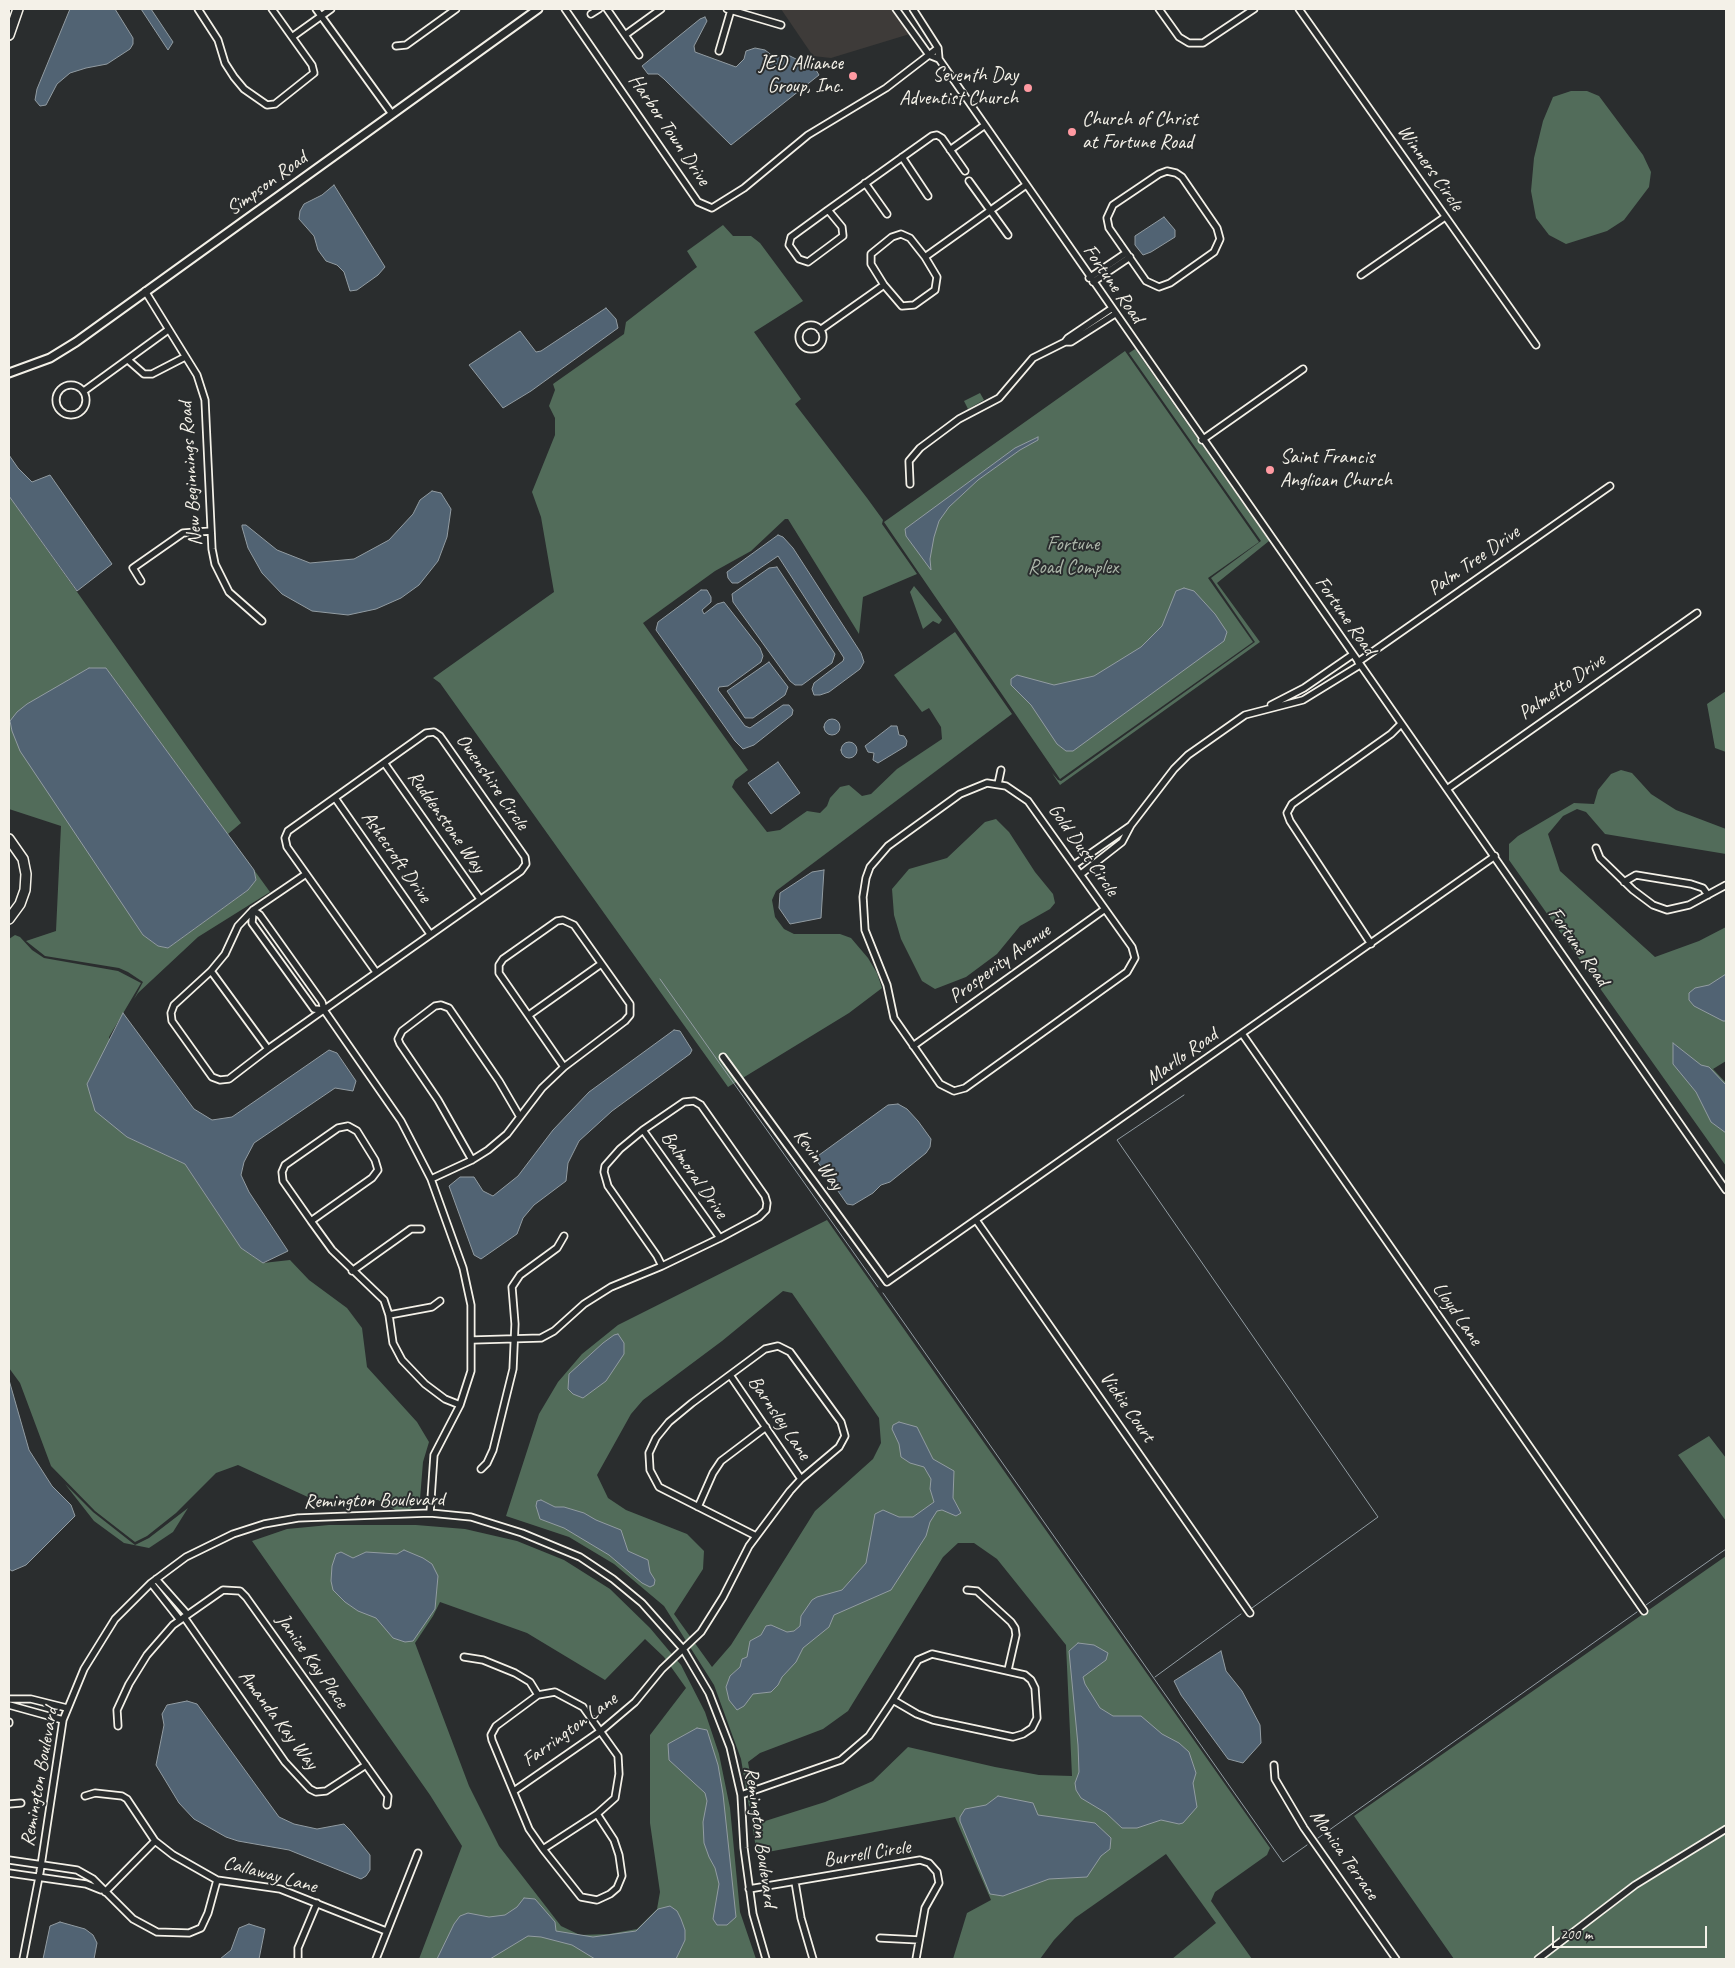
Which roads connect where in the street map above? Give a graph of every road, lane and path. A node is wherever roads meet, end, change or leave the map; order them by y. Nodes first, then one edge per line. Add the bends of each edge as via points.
1 (18, 9) edge
2 (198, 9) edge
3 (272, 9) edge
4 (316, 9) edge
5 (331, 9) edge
6 (456, 9) edge
7 (538, 9) edge
8 (565, 9) edge
9 (598, 9) edge
10 (607, 9) edge
11 (661, 9) edge
12 (729, 9) edge
13 (896, 9) edge
14 (913, 9) edge
15 (1159, 9) edge
16 (1254, 9) edge
17 (1299, 9) edge
18 (591, 14) dead end
19 (321, 16) junction
20 (781, 25) dead end
21 (9, 35) edge
22 (625, 35) junction
23 (292, 38) junction
24 (396, 46) dead end
25 (938, 48) junction
26 (719, 51) dead end
27 (639, 55) dead end
28 (929, 55) junction
29 (939, 59) junction
30 (392, 114) junction
31 (985, 125) junction
32 (950, 150) junction
33 (902, 157) junction
34 (965, 171) dead end
35 (969, 181) dead end
36 (865, 183) junction
37 (1026, 185) junction
38 (928, 196) dead end
39 (828, 210) junction
40 (990, 210) junction
41 (887, 214) dead end
42 (1445, 217) junction
43 (1008, 235) dead end
44 (1128, 255) junction
45 (924, 258) junction
46 (1360, 274) dead end
47 (1091, 280) junction
48 (884, 285) junction
49 (145, 292) junction
50 (1111, 308) junction
51 (1115, 314) junction
52 (168, 330) junction
53 (820, 330) junction
54 (1066, 342) junction
55 (1536, 345) dead end
56 (185, 357) junction
57 (128, 360) junction
58 (1303, 369) dead end
59 (9, 374) edge
60 (84, 391) junction
61 (1202, 440) junction
62 (910, 484) dead end
63 (1610, 486) dead end
64 (211, 531) junction
65 (141, 581) dead end
66 (1698, 613) dead end
67 (262, 621) dead end
68 (1352, 655) junction
69 (1359, 664) junction
70 (1313, 682) junction
71 (1318, 692) junction
72 (1262, 709) junction
73 (1401, 724) junction
74 (386, 764) junction
75 (1001, 770) dead end
76 (998, 784) junction
77 (1447, 789) junction
78 (335, 798) junction
79 (1131, 825) junction
80 (9, 839) edge
81 (1596, 848) dead end
82 (1495, 856) junction
83 (1074, 865) junction
84 (306, 874) junction
85 (1081, 874) junction
86 (1624, 882) junction
87 (1726, 885) edge
88 (1708, 895) junction
89 (480, 899) junction
90 (1105, 909) junction
91 (253, 910) junction
92 (9, 918) edge
93 (430, 934) junction
94 (1370, 944) junction
95 (290, 957) junction
96 (281, 963) junction
97 (602, 964) junction
98 (211, 971) junction
99 (376, 972) junction
100 (324, 1010) junction
101 (529, 1015) junction
102 (1243, 1034) junction
103 (913, 1046) junction
104 (268, 1049) junction
105 (723, 1057) dead end
106 (564, 1067) junction
107 (520, 1117) junction
108 (643, 1130) junction
109 (472, 1160) junction
110 (431, 1179) junction
111 (1726, 1190) edge
112 (976, 1220) junction
113 (311, 1222) junction
114 (421, 1229) dead end
115 (564, 1236) dead end
116 (720, 1238) junction
117 (662, 1266) junction
118 (352, 1271) junction
119 (887, 1282) joint
120 (440, 1301) dead end
121 (389, 1315) junction
122 (515, 1339) junction
123 (473, 1340) junction
124 (730, 1375) junction
125 (460, 1405) junction
126 (766, 1427) junction
127 (481, 1469) dead end
128 (801, 1479) junction
129 (698, 1507) junction
130 (430, 1513) junction
131 (756, 1536) junction
132 (153, 1581) junction
133 (968, 1590) dead end
134 (1644, 1611) dead end
135 (1250, 1613) dead end
136 (184, 1617) junction
137 (683, 1649) junction
138 (464, 1658) dead end
139 (1008, 1670) junction
140 (538, 1695) junction
141 (9, 1699) edge
142 (893, 1700) junction
143 (9, 1705) edge
144 (67, 1708) junction
145 (64, 1720) junction
146 (118, 1726) dead end
147 (602, 1730) junction
148 (366, 1765) junction
149 (1274, 1765) dead end
150 (514, 1791) junction
151 (741, 1795) junction
152 (85, 1796) dead end
153 (9, 1804) edge
154 (21, 1804) dead end
155 (387, 1805) dead end
156 (597, 1814) junction
157 (1726, 1829) edge
158 (156, 1841) junction
159 (544, 1849) junction
160 (418, 1853) dead end
161 (9, 1860) edge
162 (41, 1864) junction
163 (9, 1873) edge
164 (39, 1878) junction
165 (217, 1880) junction
166 (795, 1882) junction
167 (749, 1889) junction
168 (105, 1892) junction
169 (318, 1903) junction
170 (386, 1931) junction
171 (880, 1938) dead end
172 (919, 1940) junction
173 (23, 1959) edge
174 (298, 1959) edge
175 (376, 1959) edge
176 (766, 1959) edge
177 (813, 1959) edge
178 (916, 1959) edge
179 (1396, 1959) edge
180 (1538, 1959) edge

1 - 21 highway
2 - 23 street via 218,40 225,63 234,77 244,89 267,105 275,104 314,73 312,65
3 - 23 street
4 - 19 street
5 - 19 street
6 - 24 street via 406,44
7 - 30 main road, Simpson Road
8 - 28 street, Harbor Town Drive via 698,202 712,208 744,188 808,135 878,93
9 - 18 street
10 - 22 street
11 - 22 street
12 - 20 street
12 - 26 street
13 - 28 street
14 - 25 street, Fortune Road
15 - 16 street via 1179,37 1189,43 1203,43
17 - 42 street, Winners Circle
19 - 23 street
19 - 30 street
22 - 27 street
25 - 28 street, Harbor Town Drive
25 - 29 street, Fortune Road
28 - 29 street
29 - 31 street, Fortune Road
30 - 49 main road, Simpson Road
31 - 32 street
31 - 37 street, Fortune Road
32 - 33 street via 937,135
32 - 34 street
33 - 36 street
33 - 38 street
35 - 40 street
36 - 39 street
36 - 41 street
37 - 40 street
37 - 47 street, Fortune Road
39 - 39 street via 842,227 843,236 808,262 799,259 788,241
40 - 43 street
40 - 45 street
42 - 46 street
42 - 55 street, Winners Circle
44 - 44 street via 1108,224 1110,208 1159,174 1167,171 1176,173 1217,228 1219,246 1162,287 1148,283
44 - 47 street
45 - 48 street via 937,278 935,290 914,305 902,306
45 - 48 street via 910,238 901,234 892,237 871,254 871,264
47 - 50 street, Fortune Road
48 - 53 street
49 - 52 street, New Beginnings Road
49 - 59 main road, Simpson Road via 50,358
50 - 51 street, Fortune Road
50 - 54 street
51 - 54 street
51 - 61 street, Fortune Road
52 - 56 street, New Beginnings Road
52 - 57 street
53 - 53 street via 814,325 803,327 799,333 801,344 808,349 820,345 823,338
54 - 62 street via 1033,358 999,398 959,420 920,448 909,462
56 - 57 street via 152,374 144,374
56 - 64 street, New Beginnings Road via 197,375 204,400
57 - 60 street
58 - 61 street
60 - 60 street via 86,405 80,413 71,415 58,408 56,398 61,388 71,384
61 - 68 street, Fortune Road
63 - 69 street, Palm Tree Drive
64 - 65 street via 183,533 133,568
64 - 67 street, New Beginnings Road via 215,564 222,580 229,592
66 - 77 street, Palmetto Drive
68 - 69 street, Fortune Road
68 - 70 street
69 - 71 street, Palm Tree Drive
69 - 73 street, Fortune Road
70 - 71 street
70 - 72 street
71 - 72 street, Palm Tree Drive via 1296,702
72 - 79 street via 1245,715 1181,761
73 - 77 street, Fortune Road
73 - 94 street via 1292,804 1287,813
74 - 78 street, Owenshire Circle
74 - 89 street, Ruddenstone Way
74 - 89 street, Owenshire Circle via 426,733 434,732 446,744 525,857 526,864 521,871
75 - 76 street
76 - 83 street, Gold Dust Circle via 1014,789 1028,800
76 - 103 street, Gold Dust Circle via 978,785 960,794 888,846 875,858 866,878 863,913 867,938 887,985 894,1018
77 - 82 street, Fortune Road
78 - 84 street, Owenshire Circle via 288,831 285,838 287,847
78 - 93 street, Ashecroft Drive
79 - 83 street
79 - 85 street via 1122,842
80 - 92 highway via 23,859 26,874 20,904
81 - 86 street via 1600,858
82 - 94 street, Marllo Road
82 - 111 street, Fortune Road
83 - 85 street, Gold Dust Circle
84 - 91 street
84 - 99 street, Owenshire Circle
85 - 90 street, Gold Dust Circle
86 - 88 street via 1636,875 1691,884 1703,888
86 - 88 street via 1653,905 1667,910 1689,905
87 - 88 street
89 - 93 street, Owenshire Circle
90 - 103 street, Prosperity Avenue
90 - 103 street, Gold Dust Circle via 1132,947 1134,958 1131,968 1103,989 960,1090 949,1090 940,1084
91 - 95 street
91 - 96 street via 252,923
91 - 98 street via 238,926 225,954
93 - 99 street, Owenshire Circle
94 - 102 street, Marllo Road
95 - 96 street
95 - 100 street via 322,1002
96 - 100 street via 314,1009
97 - 101 street
97 - 101 street via 574,925 557,921 499,965 499,973
97 - 106 street via 630,1004 630,1015
98 - 104 street
98 - 104 street, Owenshire Circle via 174,1005 171,1013 172,1021 212,1077 229,1079
99 - 100 street, Owenshire Circle
100 - 104 street, Owenshire Circle
100 - 110 street via 401,1121
101 - 106 street
102 - 112 street, Marllo Road
102 - 134 street, Lloyd Lane
105 - 119 street, Kevin Way
106 - 107 street via 542,1088
107 - 109 street via 507,1134
107 - 109 street via 449,1008 435,1006 402,1031 398,1039 400,1044 438,1100
108 - 116 street, Balmoral Drive
108 - 116 street via 684,1102 694,1101 701,1105 767,1203 766,1210 759,1217
108 - 117 street via 605,1166 604,1178
109 - 110 street
110 - 123 street via 463,1268 471,1305
112 - 119 street, Marllo Road
112 - 135 street, Vickie Court
113 - 113 street via 283,1181 282,1172 285,1165 338,1128 348,1126 357,1131 378,1170 372,1178
113 - 118 street
114 - 118 street via 411,1229
115 - 122 street via 557,1248 520,1275 512,1287
116 - 117 street
117 - 122 street via 611,1287 542,1338
118 - 121 street via 377,1292
120 - 121 street via 432,1307
121 - 125 street via 393,1343 402,1360 425,1384 445,1399
122 - 123 street
122 - 127 street via 514,1369 506,1405 493,1450
123 - 125 street via 471,1371
124 - 126 street, Barnsley Lane
124 - 128 street, Farrington Lane via 765,1349 778,1346 790,1352 841,1422 845,1436 839,1447
124 - 129 street, Farrington Lane via 669,1422 649,1453 650,1470 659,1487
125 - 130 street via 434,1455
126 - 128 street, Barnsley Lane
126 - 129 street via 722,1461
128 - 131 street, Farrington Lane
129 - 131 street, Farrington Lane
130 - 132 street, Remington Boulevard via 298,1518 264,1524 200,1549
130 - 137 street, Remington Boulevard via 471,1517 522,1533 580,1557 613,1578 642,1603
131 - 137 street, Farrington Lane via 701,1632
132 - 136 street, Amanda Kay Way
132 - 144 street, Remington Boulevard via 115,1619 84,1668
133 - 139 street via 977,1591 1015,1628
136 - 146 street via 147,1655 129,1684 117,1710
136 - 148 street, Amanda Kay Way via 285,1762 310,1789 326,1791
136 - 148 street, Janice Kay Place via 224,1590 240,1590
137 - 147 street, Farrington Lane via 635,1702
137 - 151 street, Remington Boulevard via 720,1718
138 - 140 street via 483,1660 515,1673 530,1682
139 - 142 street via 932,1654 923,1656
139 - 142 street via 1025,1675 1035,1688 1037,1718 1032,1728 1013,1737 933,1720
140 - 147 street via 555,1692 583,1707
140 - 150 street via 496,1726 491,1735
141 - 144 street via 31,1699
142 - 151 street via 869,1736 841,1760
143 - 145 street
144 - 145 street, Remington Boulevard
145 - 162 street, Remington Boulevard
147 - 150 street, Farrington Lane
147 - 156 street via 618,1756 619,1774 616,1798
148 - 155 street, Janice Kay Place via 388,1796
149 - 179 street, Monica Terrace via 1275,1779 1304,1828
150 - 159 street via 530,1829
151 - 167 street, Remington Boulevard
152 - 158 street, Callaway Lane via 94,1793 127,1799
153 - 154 street
156 - 159 street
156 - 159 street via 619,1855 622,1876 610,1894 597,1900 581,1897
157 - 180 street via 1635,1885
158 - 165 street, Callaway Lane via 172,1855
158 - 168 street
160 - 170 street
161 - 162 street
162 - 164 street, Remington Boulevard
162 - 168 street via 77,1870 93,1879
163 - 164 street
164 - 168 street via 86,1884
164 - 173 street, Remington Boulevard
165 - 168 street via 204,1923 189,1933 156,1932 133,1919
165 - 169 street, Callaway Lane via 280,1890
166 - 167 street, Burrell Circle
166 - 172 street, Burrell Circle via 920,1860 929,1863 937,1872 939,1882 925,1908
166 - 177 street
167 - 176 street, Remington Boulevard
169 - 170 street, Callaway Lane
169 - 174 street via 298,1948
170 - 175 street
171 - 172 street
172 - 178 street, Burrell Circle

